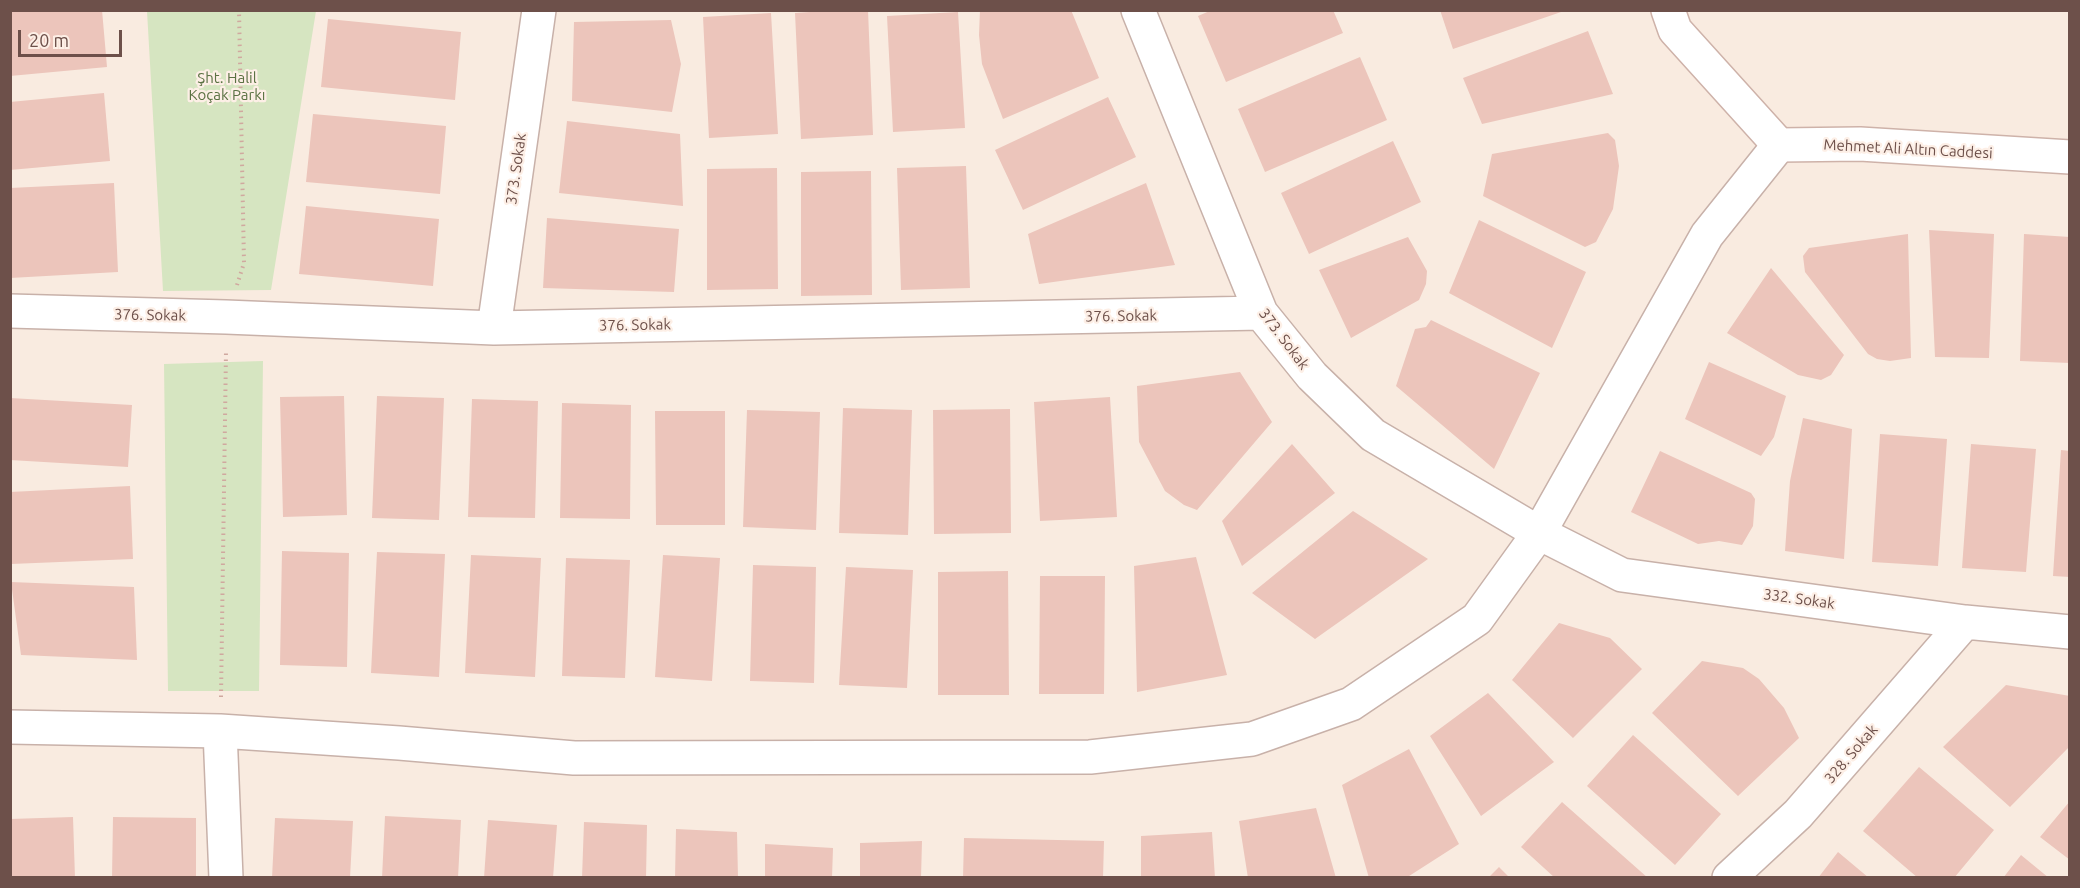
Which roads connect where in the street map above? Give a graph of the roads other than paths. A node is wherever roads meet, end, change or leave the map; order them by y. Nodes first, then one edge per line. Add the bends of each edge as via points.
1 (539, 10) edge
2 (1138, 10) edge
3 (1668, 10) edge
4 (1779, 145) junction
5 (2070, 157) edge
6 (10, 311) edge
7 (1261, 313) junction
8 (494, 328) junction
9 (1539, 533) junction
10 (1965, 622) junction
11 (2070, 632) edge
12 (10, 728) edge
13 (220, 731) junction
14 (226, 878) edge
15 (1729, 878) edge

1 - 8 street, 373. Sokak
2 - 7 street, 373. Sokak
3 - 4 street via 1675,30
4 - 5 street, Mehmet Ali Altın Caddesi via 1860,144
4 - 9 street via 1707,235
6 - 8 street, 376. Sokak
7 - 8 street, 376. Sokak
7 - 9 street, 373. Sokak via 1312,376 1373,435
9 - 10 street, 332. Sokak via 1622,575
9 - 13 street via 1477,619 1351,704 1252,739 1090,758 574,758
10 - 11 street, 332. Sokak
10 - 15 street, 328. Sokak via 1798,814
12 - 13 street
13 - 14 street

